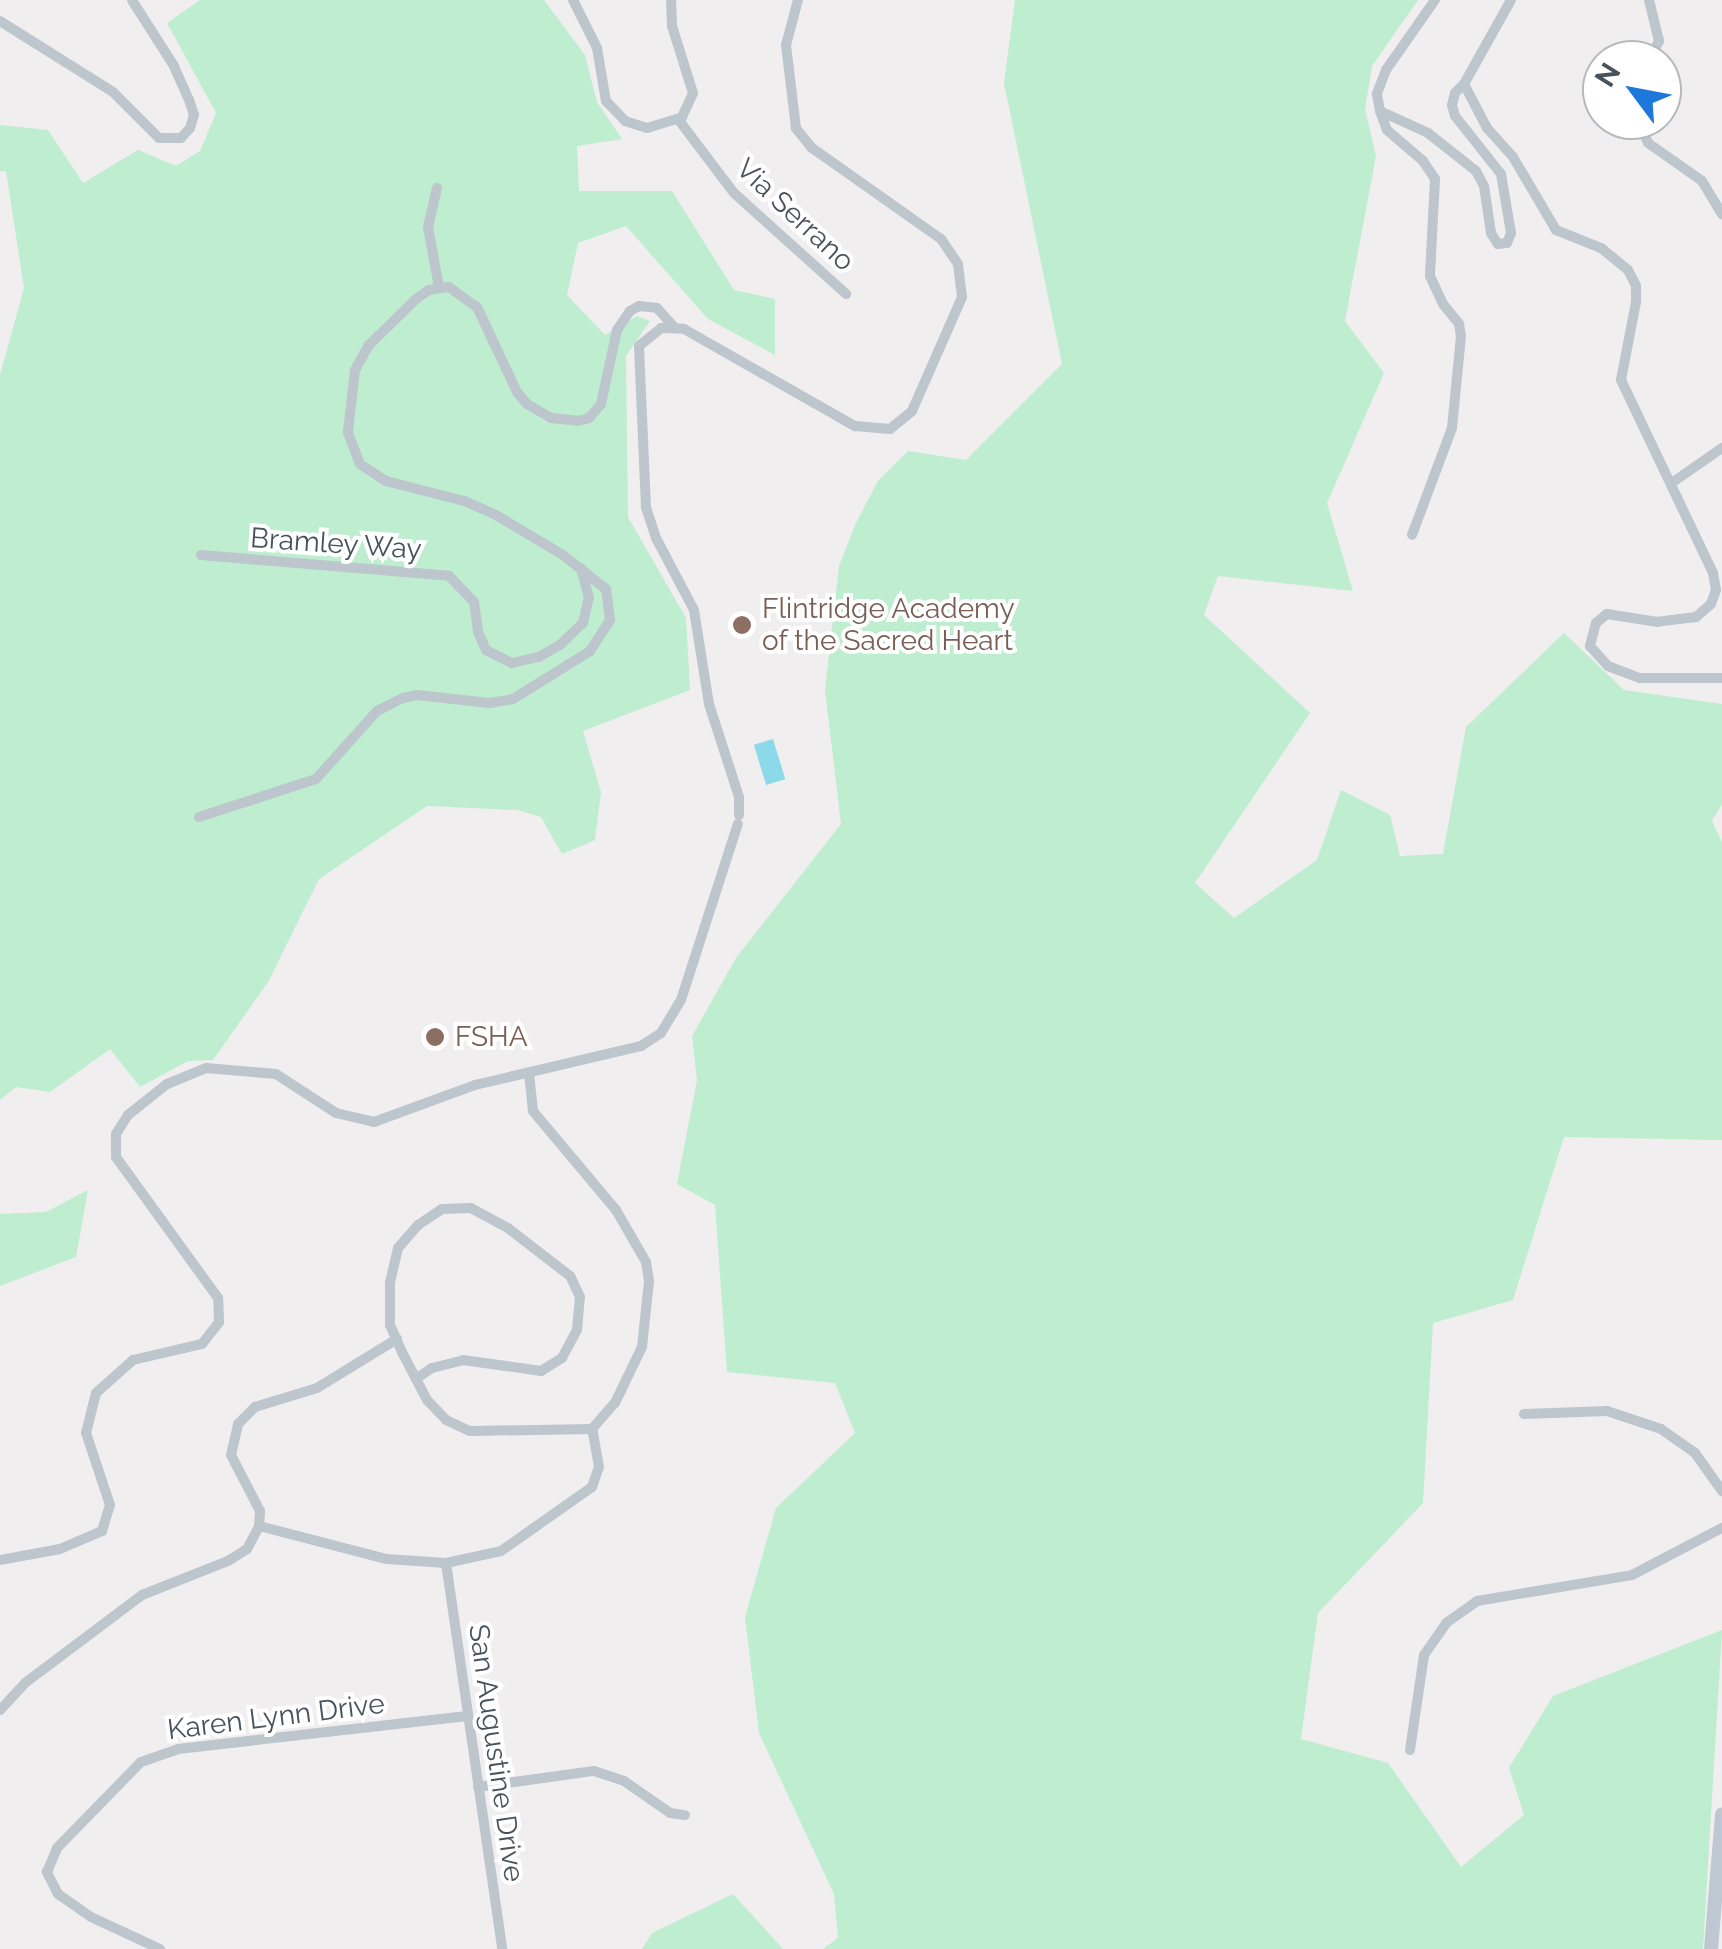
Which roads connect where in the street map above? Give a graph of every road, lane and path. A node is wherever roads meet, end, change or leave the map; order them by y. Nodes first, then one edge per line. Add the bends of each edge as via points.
1 (132, 0) edge
2 (573, 0) edge
3 (670, 0) edge
4 (798, 0) edge
5 (1435, 0) edge
6 (1511, 0) edge
7 (1649, 0) edge
8 (0, 21) edge
9 (1660, 40) edge
10 (1464, 84) junction
11 (1380, 111) junction
12 (678, 119) junction
13 (1646, 140) edge
14 (436, 188) dead end
15 (1722, 214) edge
16 (439, 287) junction
17 (846, 294) dead end
18 (674, 326) junction
19 (1722, 448) edge
20 (1673, 482) junction
21 (1412, 535) dead end
22 (201, 555) dead end
23 (581, 567) junction
24 (1722, 678) edge
25 (199, 817) dead end
26 (529, 1074) junction
27 (396, 1339) junction
28 (416, 1379) junction
29 (1524, 1414) dead end
30 (592, 1429) junction
31 (1722, 1492) edge
32 (259, 1526) junction
33 (1722, 1528) edge
34 (0, 1560) edge
35 (446, 1563) junction
36 (0, 1710) edge
37 (467, 1716) junction
38 (1410, 1750) dead end
39 (478, 1787) junction
40 (1722, 1814) edge
41 (685, 1815) dead end
42 (160, 1949) edge
43 (502, 1949) edge
44 (1711, 1949) edge

1 - 8 street via 174,66 194,114 181,138 159,138 113,92
2 - 12 street via 598,48 614,111 647,128
3 - 12 street via 693,93
4 - 18 street via 786,44 796,128 812,148 941,239 958,264 960,304 912,410 897,426 877,430 855,426
5 - 11 street via 1386,70 1377,94
6 - 10 street
7 - 9 street
10 - 11 street via 1452,105 1501,174 1510,218 1507,243 1498,244 1491,233 1476,172 1428,133
10 - 20 street via 1556,230 1602,248 1628,270 1636,302 1621,380
11 - 21 street via 1387,130 1435,178 1430,276 1461,336 1452,428
12 - 17 street, Via Serrano via 734,193
13 - 15 street via 1702,181
14 - 16 street via 428,227
16 - 18 street via 477,307 527,404 565,421 588,418 601,404 617,330 630,311 656,308
16 - 23 street via 416,299 362,356 348,432 353,455 386,481 480,508
18 - 26 street via 653,331 636,356 646,507 694,610 709,704 739,797 739,820 682,1000 661,1032 622,1053
19 - 20 street
20 - 24 street via 1713,573 1711,604 1681,622 1607,614 1596,622 1590,646 1608,666 1640,678
22 - 23 street, Bramley Way via 450,576 474,602 486,650 512,663 540,657 576,632 589,598
23 - 25 street via 606,590 612,610 598,642 567,668 503,702 417,695 389,703 316,778
26 - 30 street via 529,1100 539,1121 594,1180 646,1262 650,1302 642,1347 614,1403
26 - 34 street via 446,1094 374,1122 336,1113 276,1074 206,1068 167,1084 128,1115 116,1134 116,1157 218,1298 220,1322 202,1344 133,1360 96,1392 86,1433 110,1504 102,1532 60,1549
27 - 28 street
27 - 28 street via 388,1298 398,1248 442,1209 462,1206 492,1217 560,1267 576,1288 582,1308 577,1330 568,1352 551,1367 532,1373 463,1360
27 - 32 street via 317,1388 255,1407 238,1424 231,1455 258,1501
28 - 30 street via 435,1411 470,1430
29 - 31 street via 1607,1411 1661,1429 1695,1453
30 - 35 street via 599,1468 586,1494 501,1551
32 - 35 street via 387,1560
32 - 36 street via 238,1556 142,1595 97,1625
33 - 38 street via 1632,1576 1477,1600 1446,1623 1424,1655
35 - 37 street, San Augustine Drive
37 - 39 street, San Augustine Drive
37 - 42 street, Karen Lynn Drive via 178,1749 141,1762 56,1848 46,1872 58,1894 91,1917
39 - 41 street via 594,1770
39 - 43 street, San Augustine Drive
40 - 44 street

